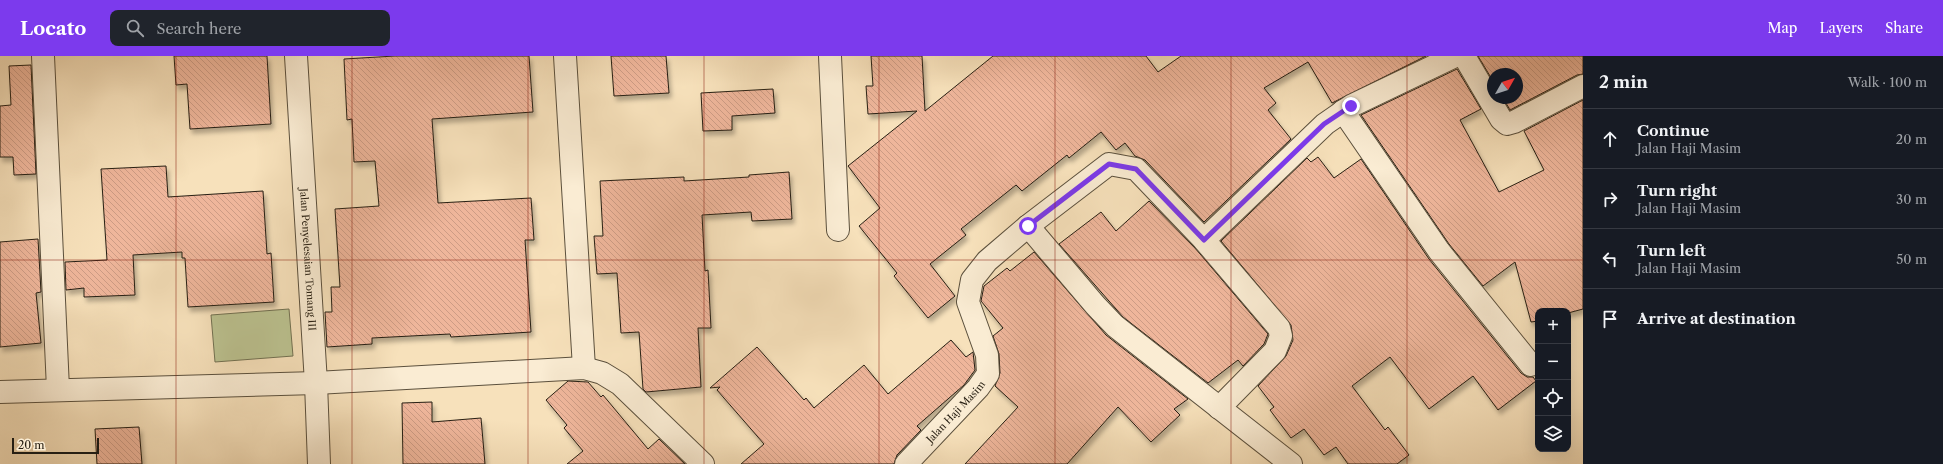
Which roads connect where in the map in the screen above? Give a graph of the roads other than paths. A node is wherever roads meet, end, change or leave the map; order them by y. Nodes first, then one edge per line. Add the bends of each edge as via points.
1 (43, 56) edge
2 (296, 56) edge
3 (565, 56) edge
4 (830, 56) edge
5 (1455, 56) edge
6 (1464, 56) edge
7 (1583, 86) edge
8 (1343, 111) junction
9 (1028, 226) junction
10 (838, 230) dead end
11 (1204, 240) junction
12 (1531, 365) dead end
13 (584, 368) junction
14 (316, 383) junction
15 (58, 389) junction
16 (0, 392) edge
17 (1219, 408) junction
18 (319, 464) edge
19 (703, 464) edge
20 (906, 464) edge
21 (1291, 464) edge

1 - 15 street
2 - 14 street, Jalan Penyelesaian Tomang III
3 - 13 street
4 - 10 street
5 - 8 street
6 - 7 street via 1501,119 1507,124
8 - 11 street via 1324,124
8 - 12 street via 1440,250
9 - 11 street, Jalan Haji Masim via 1109,164 1136,169
9 - 17 street via 1115,326
9 - 20 street, Jalan Haji Masim via 987,261 972,280 968,302 987,355 988,374 978,388
11 - 17 street, Jalan Haji Masim via 1279,328 1281,336 1275,352
13 - 14 street
13 - 19 street via 620,384
14 - 15 street
14 - 18 street, Jalan Penyelesaian Tomang III
15 - 16 street
17 - 21 street

